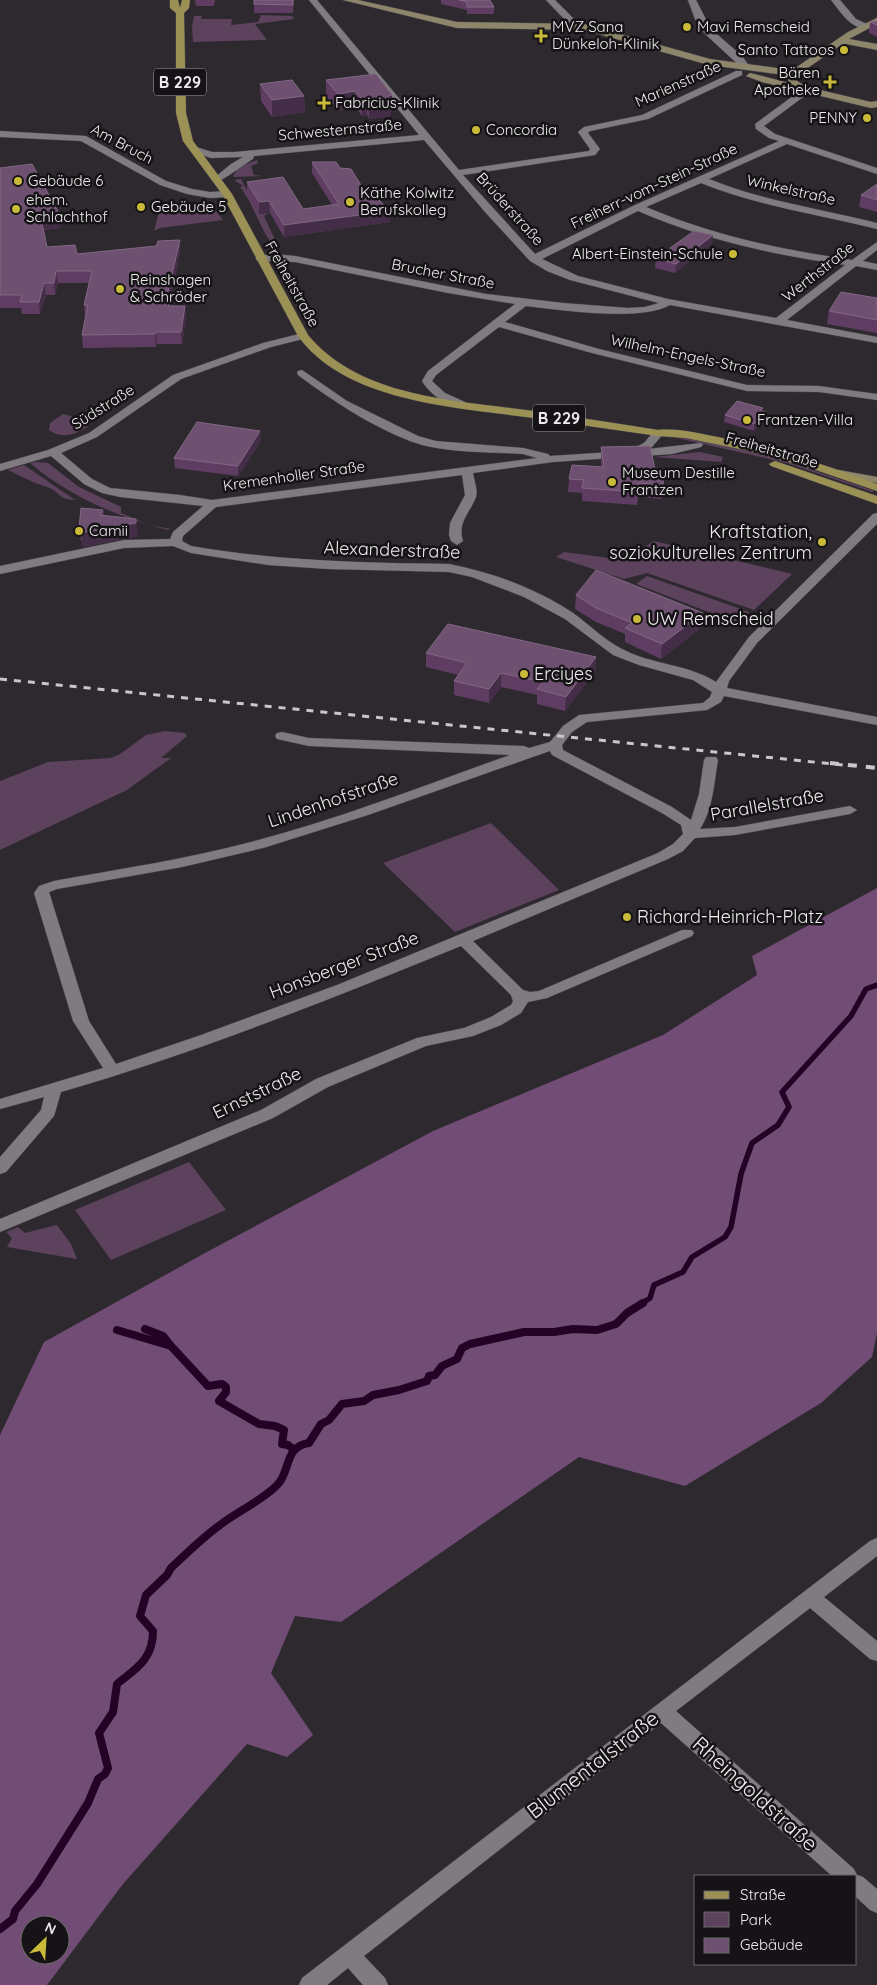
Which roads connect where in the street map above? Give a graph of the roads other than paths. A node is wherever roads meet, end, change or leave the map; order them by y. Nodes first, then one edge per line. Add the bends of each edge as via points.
1 (174, 0) edge
2 (186, 0) edge
3 (313, 0) edge
4 (347, 0) edge
5 (550, 0) edge
6 (692, 0) edge
7 (835, 0) edge
8 (180, 12) junction
9 (877, 21) edge
10 (575, 25) junction
11 (864, 26) junction
12 (877, 27) edge
13 (841, 42) junction
14 (874, 46) edge
15 (814, 59) junction
16 (742, 70) junction
17 (807, 90) junction
18 (874, 104) edge
19 (0, 134) edge
20 (426, 137) junction
21 (787, 142) junction
22 (193, 149) junction
23 (257, 153) junction
24 (877, 171) edge
25 (458, 173) junction
26 (700, 179) junction
27 (217, 180) junction
28 (227, 194) junction
29 (638, 207) junction
30 (877, 226) edge
31 (877, 246) edge
32 (260, 258) junction
33 (534, 259) junction
34 (853, 264) junction
35 (877, 267) edge
36 (644, 296) junction
37 (668, 302) junction
38 (522, 304) junction
39 (622, 310) junction
40 (778, 322) junction
41 (497, 323) junction
42 (303, 336) junction
43 (877, 340) edge
44 (302, 373) dead end
45 (877, 397) edge
46 (461, 404) junction
47 (658, 433) junction
48 (697, 445) junction
49 (52, 452) junction
50 (627, 453) junction
51 (553, 459) junction
52 (3, 467) edge
53 (467, 471) junction
54 (832, 471) junction
55 (877, 480) edge
56 (877, 488) edge
57 (877, 500) edge
58 (212, 504) junction
59 (877, 517) edge
60 (458, 541) dead end
61 (176, 542) junction
62 (0, 570) edge
63 (720, 691) junction
64 (877, 721) edge
65 (282, 736) dead end
66 (555, 745) junction
67 (711, 760) dead end
68 (850, 810) dead end
69 (690, 834) junction
70 (687, 933) dead end
71 (463, 940) junction
72 (518, 993) junction
73 (113, 1071) junction
74 (54, 1090) junction
75 (0, 1104) edge
76 (0, 1168) edge
77 (0, 1226) edge
78 (877, 1546) edge
79 (811, 1596) junction
80 (877, 1654) edge
81 (662, 1711) junction
82 (847, 1875) edge
83 (857, 1885) edge
84 (877, 1903) edge
85 (350, 1955) junction
86 (310, 1985) edge
87 (377, 1985) edge

1 - 8 main road, Freiheitstraße / B 229 via 174,8
2 - 8 main road, Freiheitstraße / B 229 via 185,8
3 - 20 street, Brüderstraße
4 - 10 street via 453,24
5 - 10 street
6 - 16 street via 708,30 740,59
7 - 11 street via 853,22
8 - 22 main road, Freiheitstraße / B 229 via 181,113
9 - 11 street
10 - 16 street
11 - 13 street
12 - 14 street via 865,33 862,39
13 - 14 street
13 - 15 street
15 - 16 street via 772,73
15 - 17 street via 791,75 793,82
16 - 17 street
16 - 25 street, Marienstraße via 645,118 587,129 583,132 595,149 592,153
17 - 18 street
17 - 21 street via 760,124 762,131
19 - 28 street, Am Bruch via 83,138 163,183 200,193
20 - 23 street, Schwesternstraße
20 - 25 street, Brüderstraße
21 - 24 street
21 - 26 street, Freiherr-vom-Stein-Straße
22 - 23 street, Schwesternstraße via 222,156
22 - 27 main road, Freiheitstraße / B 229
23 - 27 street, Schwesternstraße
25 - 33 street, Brüderstraße
26 - 29 street, Freiherr-vom-Stein-Straße
26 - 30 street, Winkelstraße via 774,204
27 - 28 main road, Freiheitstraße / B 229
28 - 32 main road, Freiheitstraße / B 229
29 - 33 street, Freiherr-vom-Stein-Straße
29 - 34 street via 739,243
31 - 34 street, Werthstraße
32 - 38 street, Brucher Straße via 295,259
32 - 42 main road, Freiheitstraße / B 229
33 - 36 street, Brüderstraße via 574,278
34 - 35 street
34 - 40 street, Werthstraße
36 - 37 street, Brüderstraße
36 - 39 street
37 - 39 street, Brucher Straße via 650,310
37 - 40 street, Brüderstraße
38 - 39 street, Brucher Straße
38 - 41 street
40 - 43 street, Brüderstraße
41 - 45 street, Wilhelm-Engels-Straße via 747,388 819,389
41 - 46 street via 432,373 427,381 442,397
42 - 46 main road, Freiheitstraße / B 229 via 320,354 347,373 403,392
42 - 49 street, Südstraße via 177,377 92,435
44 - 51 street via 343,403 414,439 539,454
46 - 47 main road, Freiheitstraße / B 229
47 - 48 main road, Freiheitstraße / B 229 via 667,439
47 - 50 street via 648,445
47 - 54 main road, Freiheitstraße / B 229 via 671,432 740,445
48 - 50 street, Kremenholler Straße via 672,451
48 - 57 main road, Freiheitstraße / B 229 via 787,468
49 - 52 street, Südstraße
49 - 58 street via 94,486 123,493
50 - 51 street, Kremenholler Straße
51 - 53 street, Kremenholler Straße
53 - 58 street, Kremenholler Straße
53 - 60 street via 471,496 454,525
54 - 55 street
54 - 56 main road, Freiheitstraße / B 229
58 - 61 street, Kremenholler Straße via 177,535
59 - 63 street via 768,623 722,681
61 - 62 street via 124,544
61 - 63 street, Alexanderstraße via 188,548 277,563 464,570 567,614 618,652 700,678
63 - 64 street, Alexanderstraße
63 - 66 street via 707,706 584,718 570,726
65 - 66 street, Lindenhofstraße via 309,742 514,751
66 - 69 street via 558,752 576,764 680,819 686,823
66 - 73 street, Lindenhofstraße via 257,845 44,889 41,894 81,1021
67 - 69 street, Honsberger Straße via 702,816
68 - 69 street, Parallelstraße via 735,831
69 - 71 street, Honsberger Straße via 669,852
70 - 72 street via 542,995
71 - 72 street
71 - 73 street, Honsberger Straße via 318,998
72 - 77 street, Ernststraße via 521,1002 516,1009 496,1021 468,1032 422,1042 341,1075 267,1114
73 - 74 street, Honsberger Straße
74 - 75 street, Honsberger Straße
74 - 76 street via 48,1112
78 - 79 street, Blumentalstraße
79 - 80 street
79 - 81 street, Blumentalstraße
81 - 82 street, Rheingoldstraße
81 - 85 street, Blumentalstraße
83 - 84 street
85 - 86 street, Blumentalstraße
85 - 87 street

